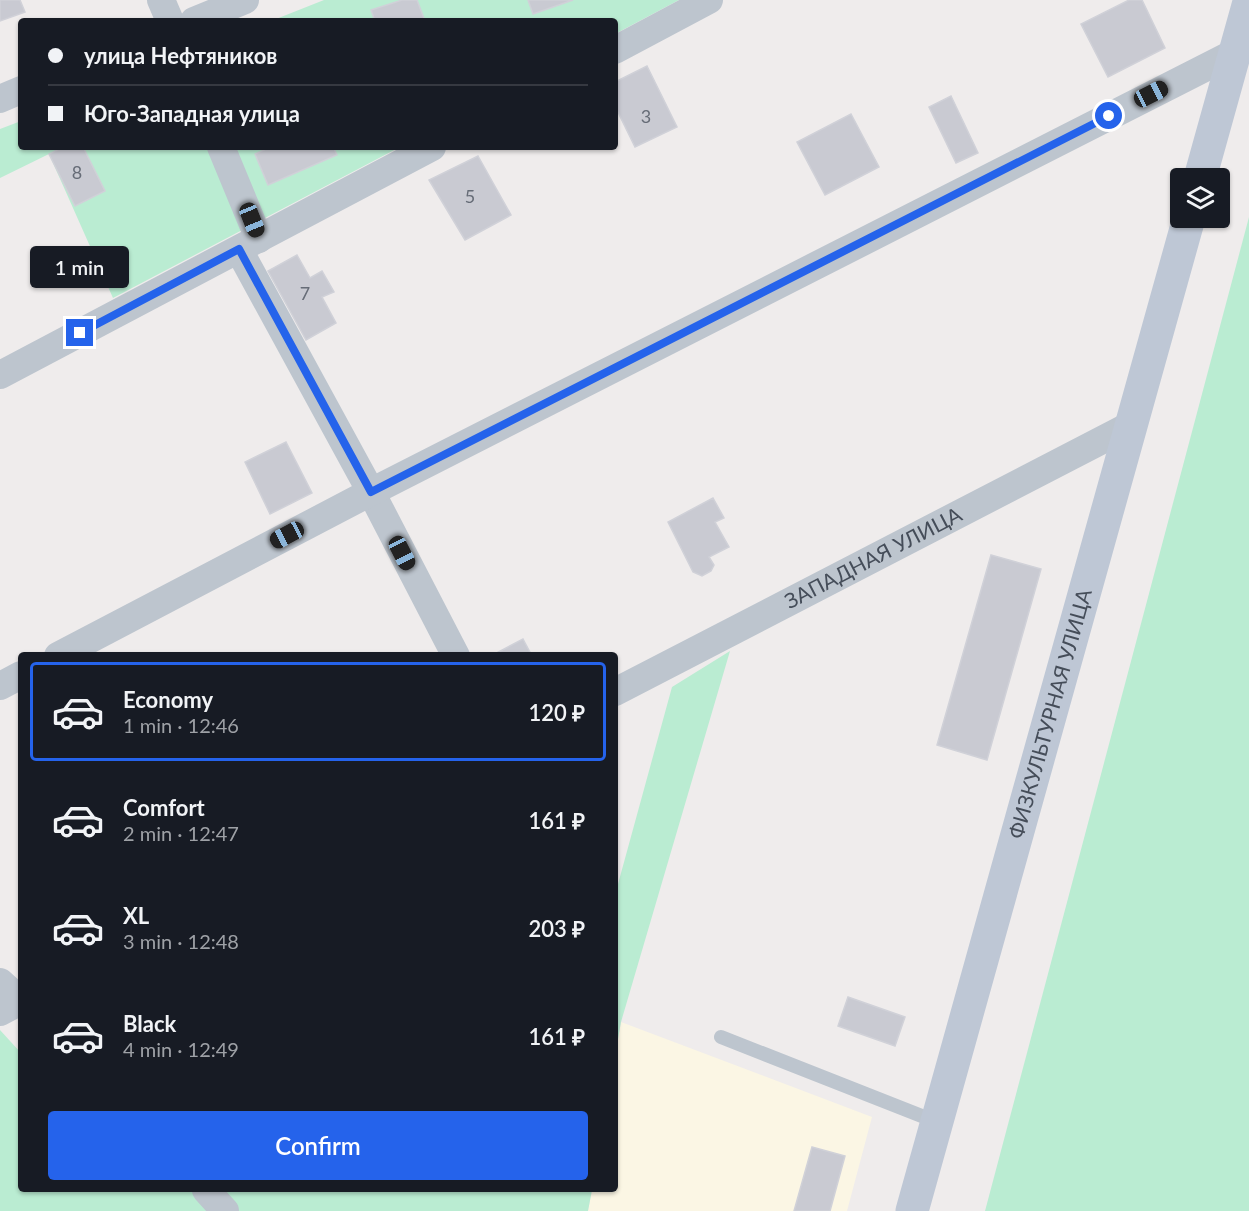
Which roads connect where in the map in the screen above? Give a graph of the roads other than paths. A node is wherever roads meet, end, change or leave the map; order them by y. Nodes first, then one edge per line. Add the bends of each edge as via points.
1 (161, 0) edge
2 (245, 0) edge
3 (709, 0) edge
4 (1249, 2) edge
5 (169, 18) edge
6 (201, 18) edge
7 (618, 48) edge
8 (1236, 52) junction
9 (18, 91) edge
10 (0, 99) edge
11 (222, 150) edge
12 (426, 150) edge
13 (1203, 168) edge
14 (1186, 228) edge
15 (249, 244) junction
16 (0, 375) edge
17 (1131, 425) junction
18 (371, 492) junction
19 (66, 652) edge
20 (454, 652) edge
21 (18, 677) edge
22 (0, 686) edge
23 (618, 690) edge
24 (0, 982) edge
25 (18, 998) edge
26 (18, 1003) edge
27 (0, 1012) edge
28 (721, 1037) dead end
29 (937, 1122) junction
30 (208, 1192) edge
31 (225, 1211) edge
32 (912, 1211) edge

1 - 5 street
2 - 6 street
3 - 7 street
4 - 8 main road
8 - 13 main road
8 - 18 street
9 - 10 street
11 - 15 street
12 - 15 street
14 - 17 main road, ФИЗКУЛЬТУРНАЯ УЛИЦА
15 - 16 street
15 - 18 street
17 - 23 street, ЗАПАДНАЯ УЛИЦА
17 - 29 main road, ФИЗКУЛЬТУРНАЯ УЛИЦА
18 - 19 street
18 - 20 street
21 - 22 street
24 - 25 street
26 - 27 street
28 - 29 lane
29 - 32 main road, ФИЗКУЛЬТУРНАЯ УЛИЦА
30 - 31 street

